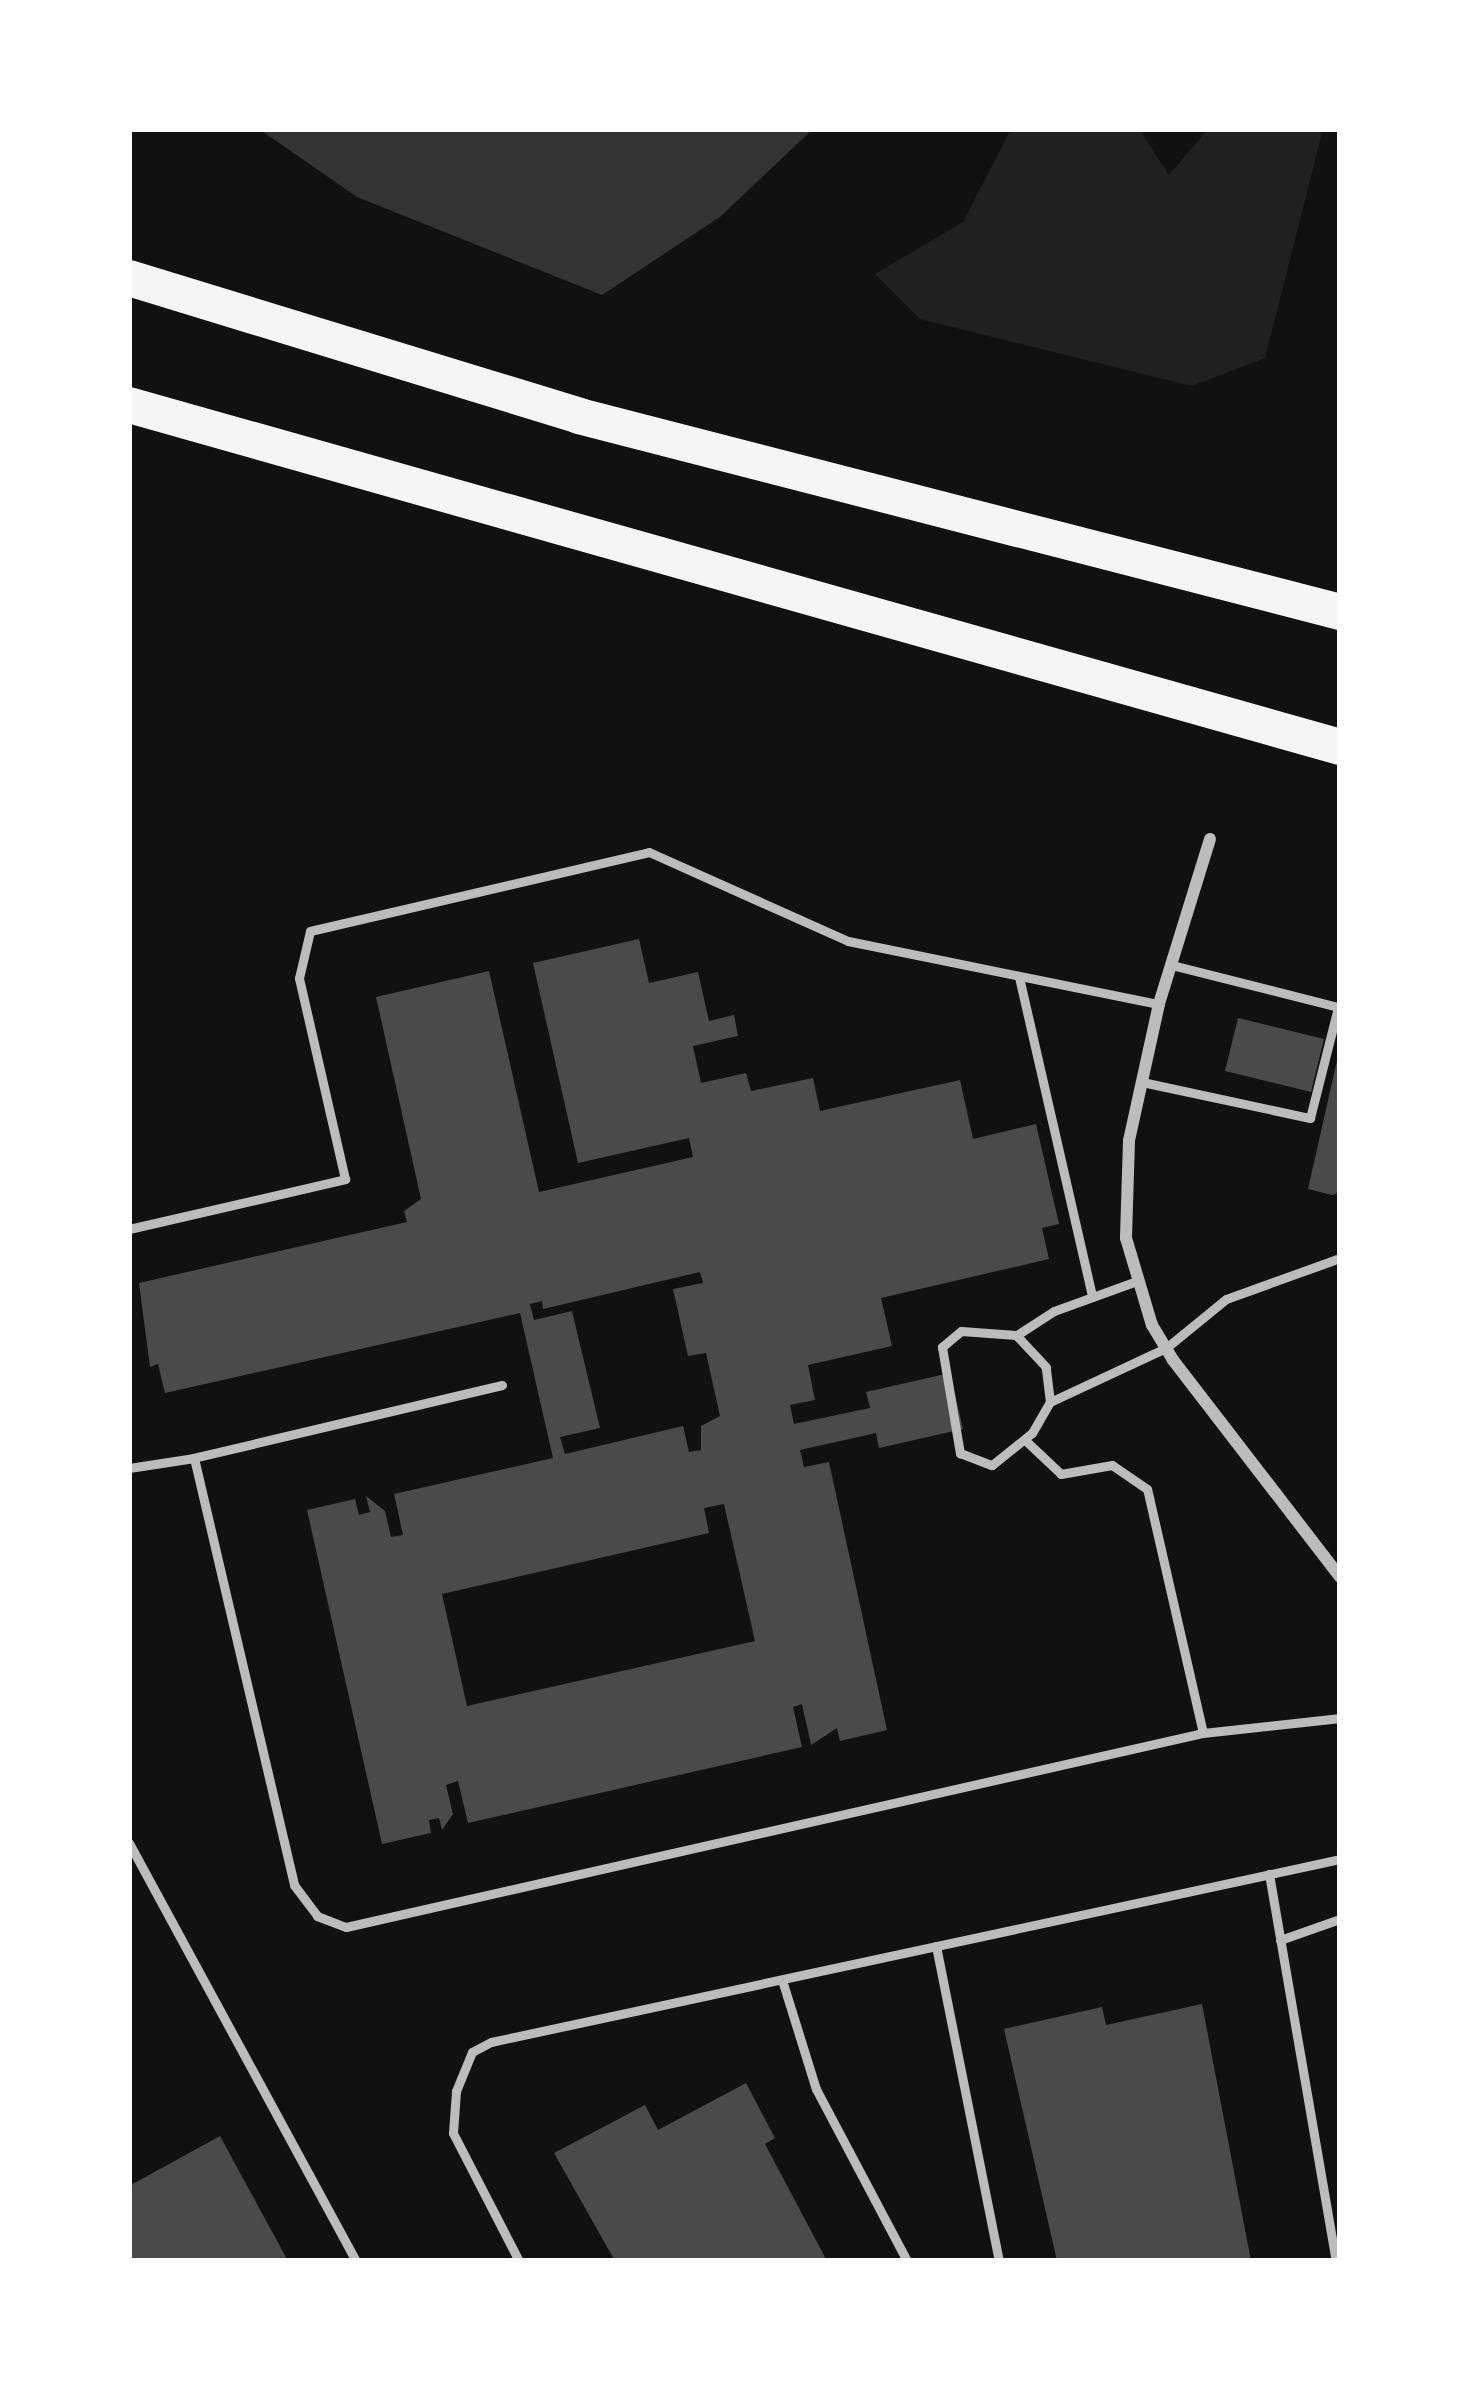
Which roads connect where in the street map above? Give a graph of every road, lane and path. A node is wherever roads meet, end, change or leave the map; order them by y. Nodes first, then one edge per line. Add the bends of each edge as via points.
1 (129, 278) edge
2 (129, 405) edge
3 (1340, 612) edge
4 (1340, 747) edge
5 (1210, 838) dead end
6 (1172, 965) junction
7 (1018, 976) junction
8 (1159, 1004) junction
9 (1142, 1082) junction
10 (129, 1228) edge
11 (1340, 1258) edge
12 (1137, 1281) junction
13 (1092, 1298) junction
14 (1016, 1335) junction
15 (1166, 1348) junction
16 (502, 1385) dead end
17 (1049, 1402) junction
18 (1025, 1440) junction
19 (194, 1458) junction
20 (129, 1468) edge
21 (1340, 1577) edge
22 (1340, 1718) edge
23 (1203, 1733) junction
24 (129, 1844) edge
25 (1340, 1859) edge
26 (1269, 1874) junction
27 (1340, 1919) edge
28 (1280, 1940) junction
29 (936, 1946) junction
30 (782, 1980) junction
31 (356, 2261) edge
32 (519, 2261) edge
33 (907, 2261) edge
34 (999, 2261) edge
35 (1336, 2261) edge

1 - 3 highway via 580,416
2 - 4 highway
5 - 6 street
6 - 8 street
6 - 9 lane via 1337,1007 1310,1118
7 - 8 lane
7 - 10 lane via 848,941 649,852 325,924 310,931 297,962 345,1179
7 - 13 lane
8 - 9 street
9 - 12 street via 1122,1194
11 - 15 lane via 1226,1299
12 - 13 lane
12 - 15 street
13 - 14 lane
14 - 17 lane via 1046,1367
14 - 18 lane via 962,1331 939,1357 960,1454 992,1465
15 - 17 lane
15 - 21 street
16 - 19 lane
17 - 18 lane
18 - 23 lane via 1061,1474 1112,1465 1148,1489
19 - 20 lane
19 - 23 lane via 294,1885 317,1916 346,1928
22 - 23 lane
24 - 31 lane
25 - 26 lane
26 - 28 lane
26 - 29 lane
27 - 28 lane
28 - 35 lane
29 - 30 lane
29 - 34 lane
30 - 32 lane via 472,2052 456,2091 453,2133
30 - 33 lane via 816,2089

